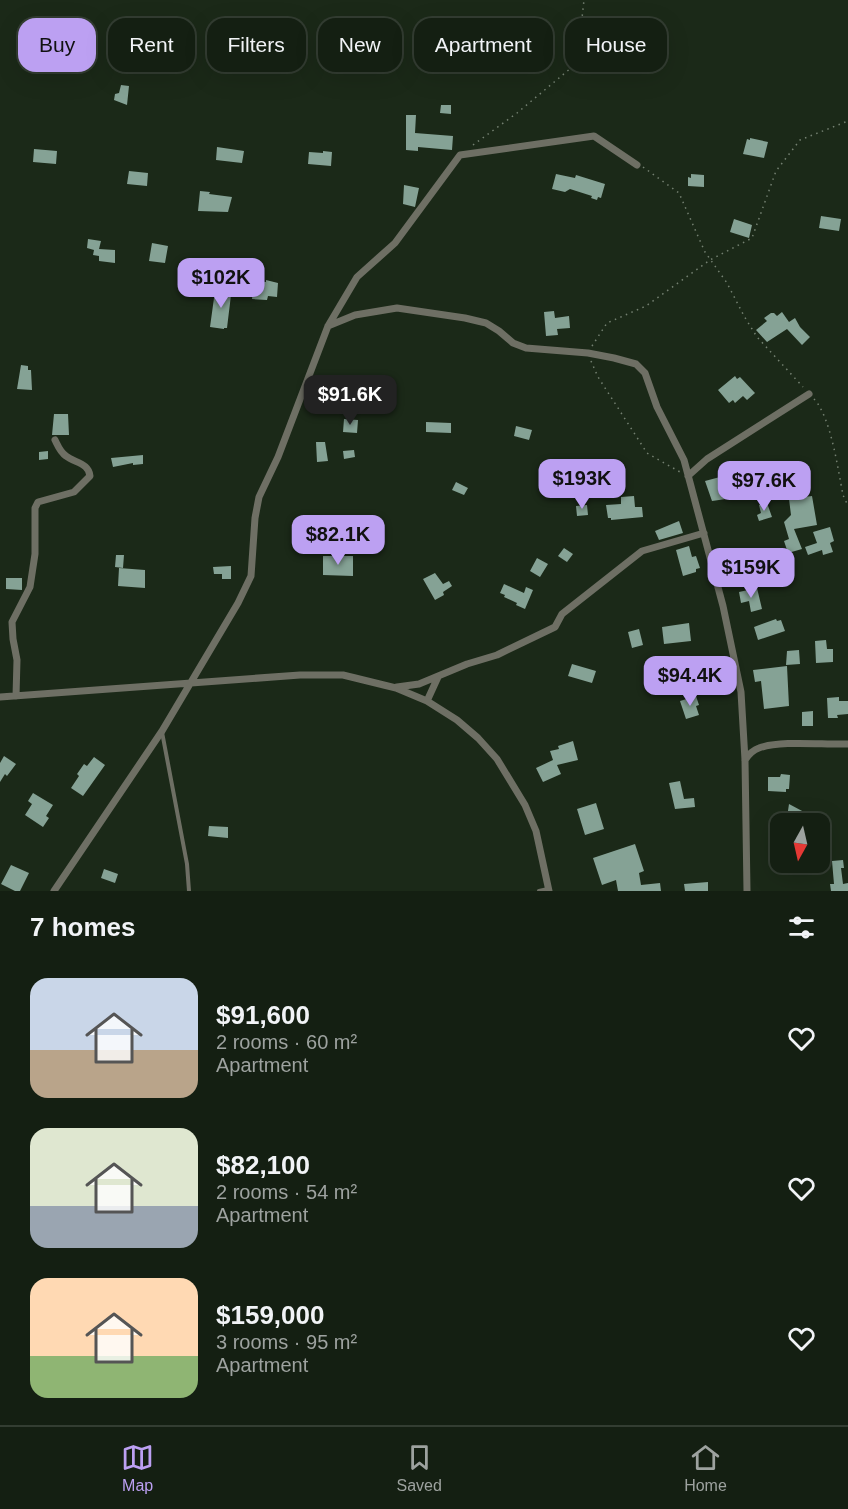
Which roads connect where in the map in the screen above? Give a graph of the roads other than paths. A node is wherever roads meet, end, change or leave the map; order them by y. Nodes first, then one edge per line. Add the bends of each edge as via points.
1 (637, 165) road end
2 (328, 326) junction
3 (809, 394) road end
4 (55, 440) dead end
5 (688, 477) junction
6 (704, 533) junction
7 (438, 677) junction
8 (193, 682) junction
9 (396, 687) junction
10 (16, 696) junction
11 (0, 697) edge
12 (427, 701) junction
13 (162, 731) junction
14 (848, 744) edge
15 (745, 760) junction
16 (549, 890) edge
17 (54, 891) edge
18 (189, 891) edge
19 (539, 891) edge
20 (747, 891) edge

1 - 2 street via 594,136 460,155 395,243 357,277
2 - 5 street via 356,315 397,308 486,323 526,348 588,353 636,364 645,373
2 - 8 street via 259,497 251,576
3 - 5 street via 707,459
4 - 10 street via 63,454 86,467 90,476 75,492 38,502 35,508 30,587 12,622
5 - 6 street
6 - 7 street via 642,551 562,614 555,627
6 - 15 street via 741,692
7 - 9 street
7 - 12 street
8 - 9 street via 343,675
8 - 10 street
8 - 13 street
9 - 12 street
10 - 11 street
12 - 16 street via 478,738 512,781 536,831
13 - 17 street
13 - 18 lane
14 - 15 street via 772,745 758,748
15 - 20 street
16 - 19 lane

